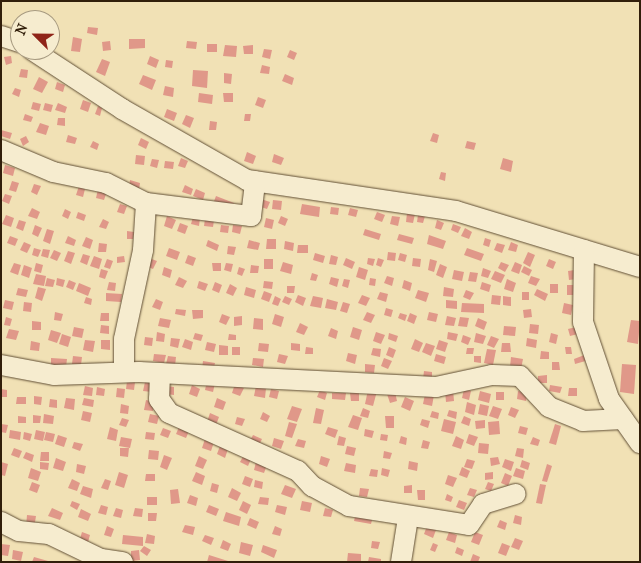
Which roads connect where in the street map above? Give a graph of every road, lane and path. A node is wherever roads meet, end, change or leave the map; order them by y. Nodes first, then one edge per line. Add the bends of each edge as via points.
1 (47, 60) edge
2 (1, 150) edge
3 (255, 181) junction
4 (146, 202) junction
5 (584, 250) junction
6 (640, 267) edge
7 (1, 365) edge
8 (124, 372) junction
9 (160, 373) junction
10 (623, 420) junction
11 (640, 444) edge
12 (516, 494) dead end
13 (408, 518) junction
14 (1, 522) edge
15 (123, 562) edge
16 (401, 562) edge

1 - 3 street via 122,109
2 - 4 street via 53,172 106,183
3 - 4 street via 251,216
3 - 5 street via 456,211
4 - 8 street via 143,250 124,339
5 - 6 street
5 - 10 street via 583,322 609,399
7 - 8 street via 54,375
8 - 9 street
9 - 10 street via 436,387 492,375 520,376 549,407 574,417
9 - 13 street via 159,399 169,413 298,471 312,486 349,506
10 - 11 street
12 - 13 street via 484,504 469,525
13 - 16 street
14 - 15 street via 19,531 49,534 101,559

